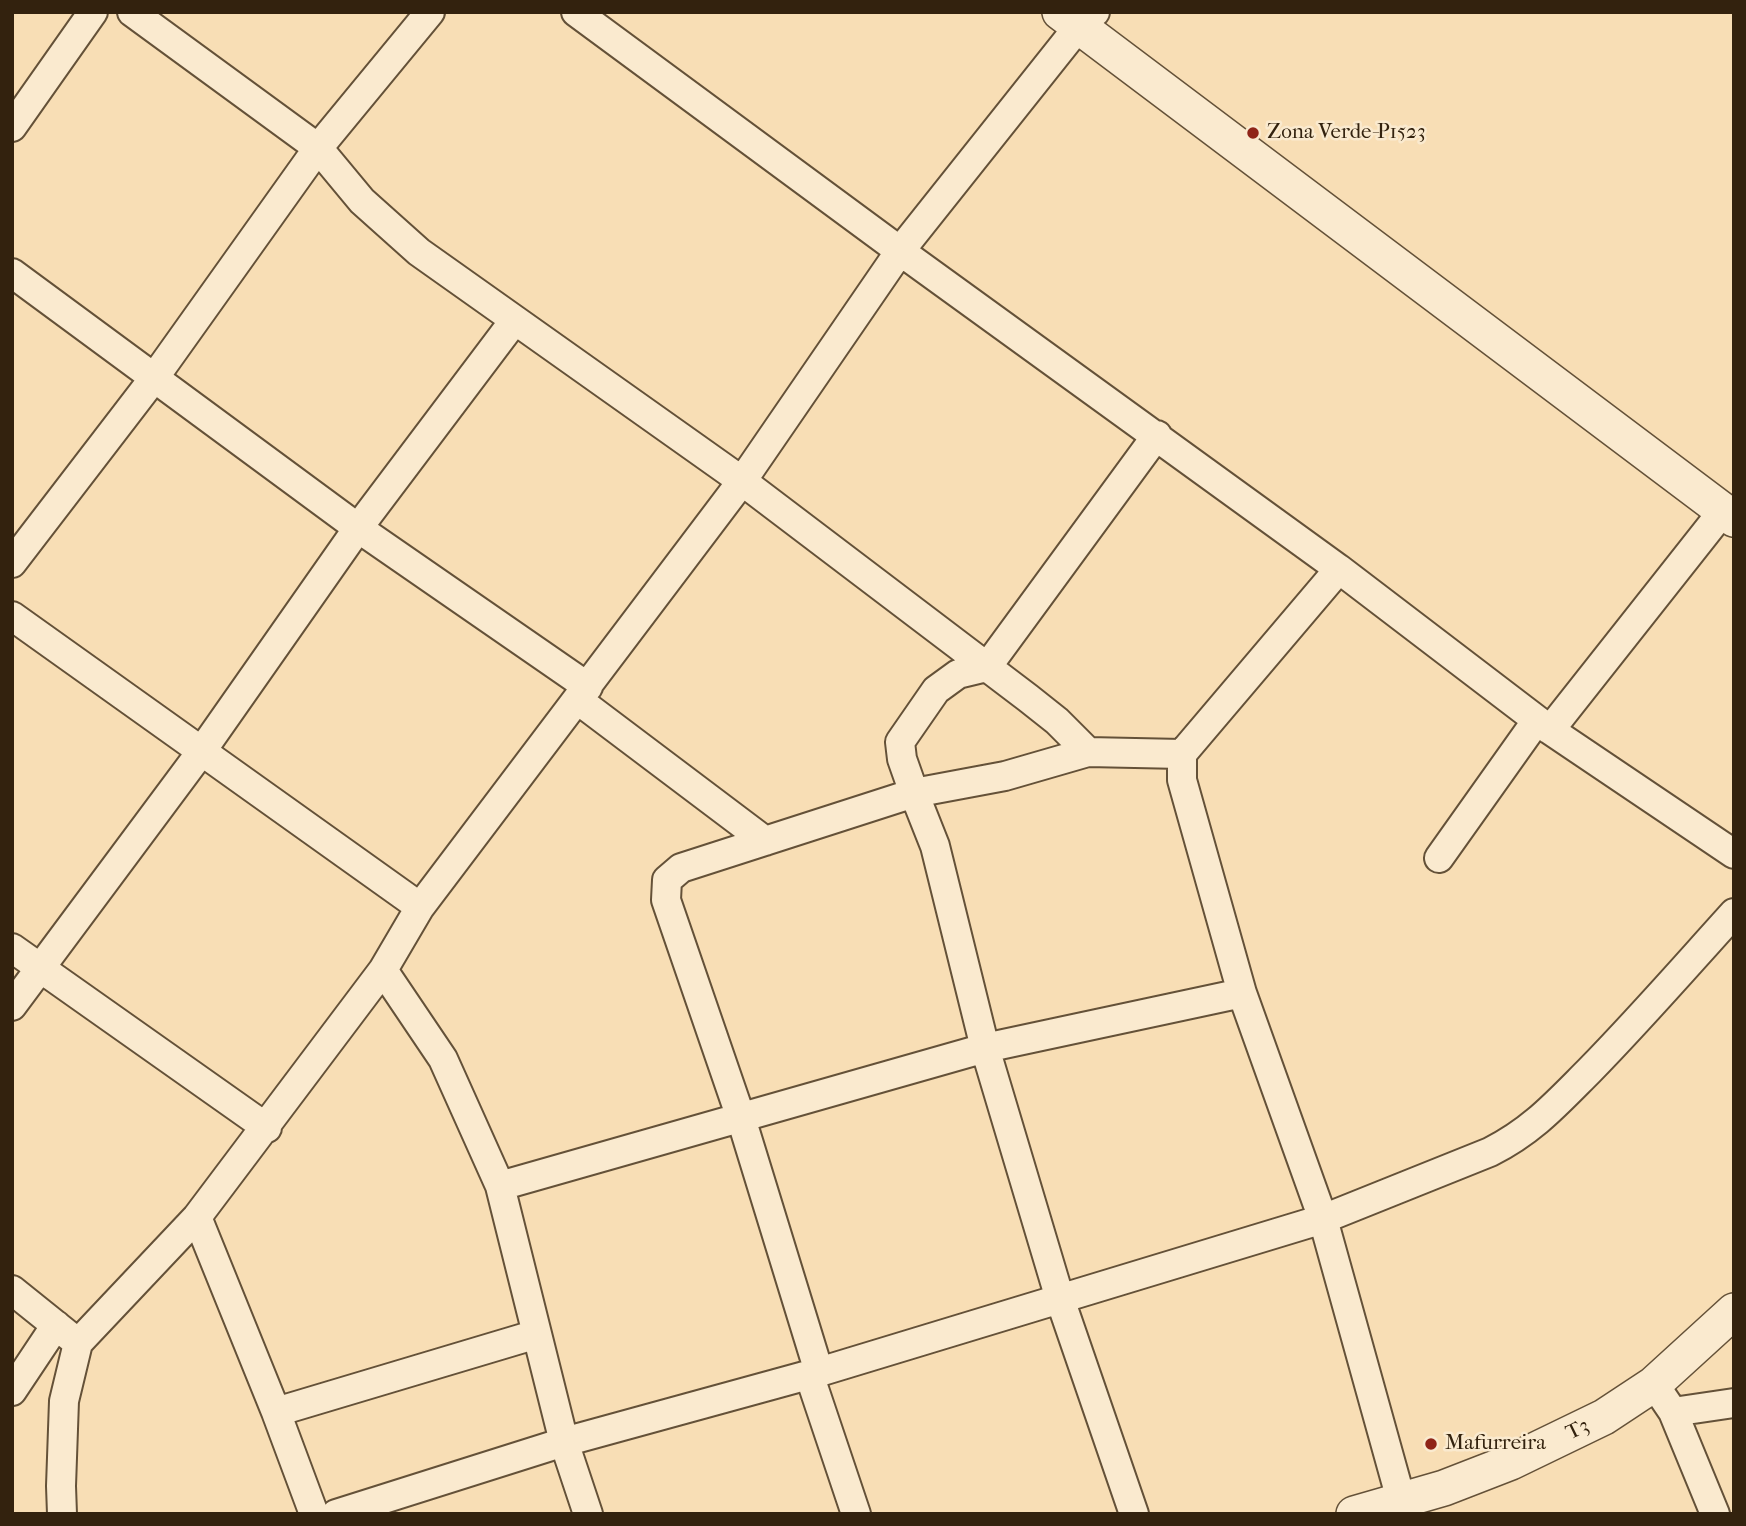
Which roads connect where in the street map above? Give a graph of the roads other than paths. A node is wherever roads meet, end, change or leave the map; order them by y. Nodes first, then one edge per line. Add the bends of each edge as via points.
1 (93, 12) edge
2 (132, 12) edge
3 (430, 12) edge
4 (576, 12) edge
5 (1078, 17) edge
6 (12, 127) edge
7 (318, 148) junction
8 (900, 251) junction
9 (12, 273) edge
10 (514, 321) junction
11 (154, 378) junction
12 (1157, 435) junction
13 (742, 481) junction
14 (1728, 515) edge
15 (358, 528) junction
16 (12, 563) edge
17 (1339, 569) junction
18 (12, 616) edge
19 (987, 667) junction
20 (583, 694) junction
21 (1544, 725) junction
22 (201, 752) junction
23 (1088, 752) junction
24 (1182, 754) junction
25 (914, 793) junction
26 (765, 841) junction
27 (1734, 854) edge
28 (1439, 858) dead end
29 (420, 907) junction
30 (1734, 913) edge
31 (12, 948) edge
32 (40, 969) junction
33 (383, 970) junction
34 (1242, 993) junction
35 (12, 1006) edge
36 (985, 1048) junction
37 (741, 1118) junction
38 (267, 1128) junction
39 (500, 1186) junction
40 (197, 1217) junction
41 (1323, 1219) junction
42 (12, 1290) edge
43 (1060, 1298) junction
44 (1734, 1311) edge
45 (56, 1325) junction
46 (537, 1334) junction
47 (78, 1343) junction
48 (814, 1373) junction
49 (12, 1391) edge
50 (1664, 1398) junction
51 (1734, 1404) edge
52 (276, 1412) junction
53 (564, 1442) junction
54 (1403, 1506) edge
55 (62, 1514) edge
56 (314, 1514) edge
57 (336, 1514) edge
58 (588, 1514) edge
59 (856, 1514) edge
60 (1134, 1514) edge
61 (1354, 1514) edge
62 (1715, 1514) edge

1 - 6 street
2 - 7 street
3 - 7 street
4 - 8 street
5 - 8 street
5 - 14 street
7 - 10 street via 362,201 419,252
7 - 11 street
8 - 12 street
8 - 13 street
9 - 11 street
10 - 13 street
10 - 15 street
11 - 15 street
11 - 16 street
12 - 17 street
12 - 19 street
13 - 19 street
13 - 20 street
14 - 21 street
15 - 20 street
15 - 22 street
17 - 21 street
17 - 24 street
18 - 22 street
19 - 23 street via 1057,721
19 - 25 street via 958,674 936,690 900,742
20 - 26 street
20 - 29 street
21 - 27 street
21 - 28 street
22 - 29 street
22 - 32 street
23 - 24 street
23 - 25 street via 1005,776
24 - 34 street via 1182,780
25 - 26 street
25 - 36 street via 935,846
26 - 37 street via 681,868 667,880 666,900
29 - 33 street
30 - 41 street via 1612,1048 1517,1139
31 - 32 street
32 - 35 street
32 - 38 street
33 - 38 street
33 - 39 street via 443,1059
34 - 36 street
34 - 41 street
36 - 37 street
36 - 43 street
37 - 39 street
37 - 48 street
38 - 40 street
39 - 46 street
40 - 47 street
40 - 52 street
41 - 43 street
41 - 54 street
42 - 45 street
43 - 48 street
43 - 60 street
44 - 50 street, T3
45 - 47 street
45 - 49 street
46 - 52 street
46 - 53 street
47 - 55 street via 64,1401
48 - 53 street
48 - 59 street
50 - 51 street
50 - 54 street, T3 via 1604,1417
50 - 62 street
52 - 56 street
53 - 57 street
53 - 58 street
54 - 61 street, T3

